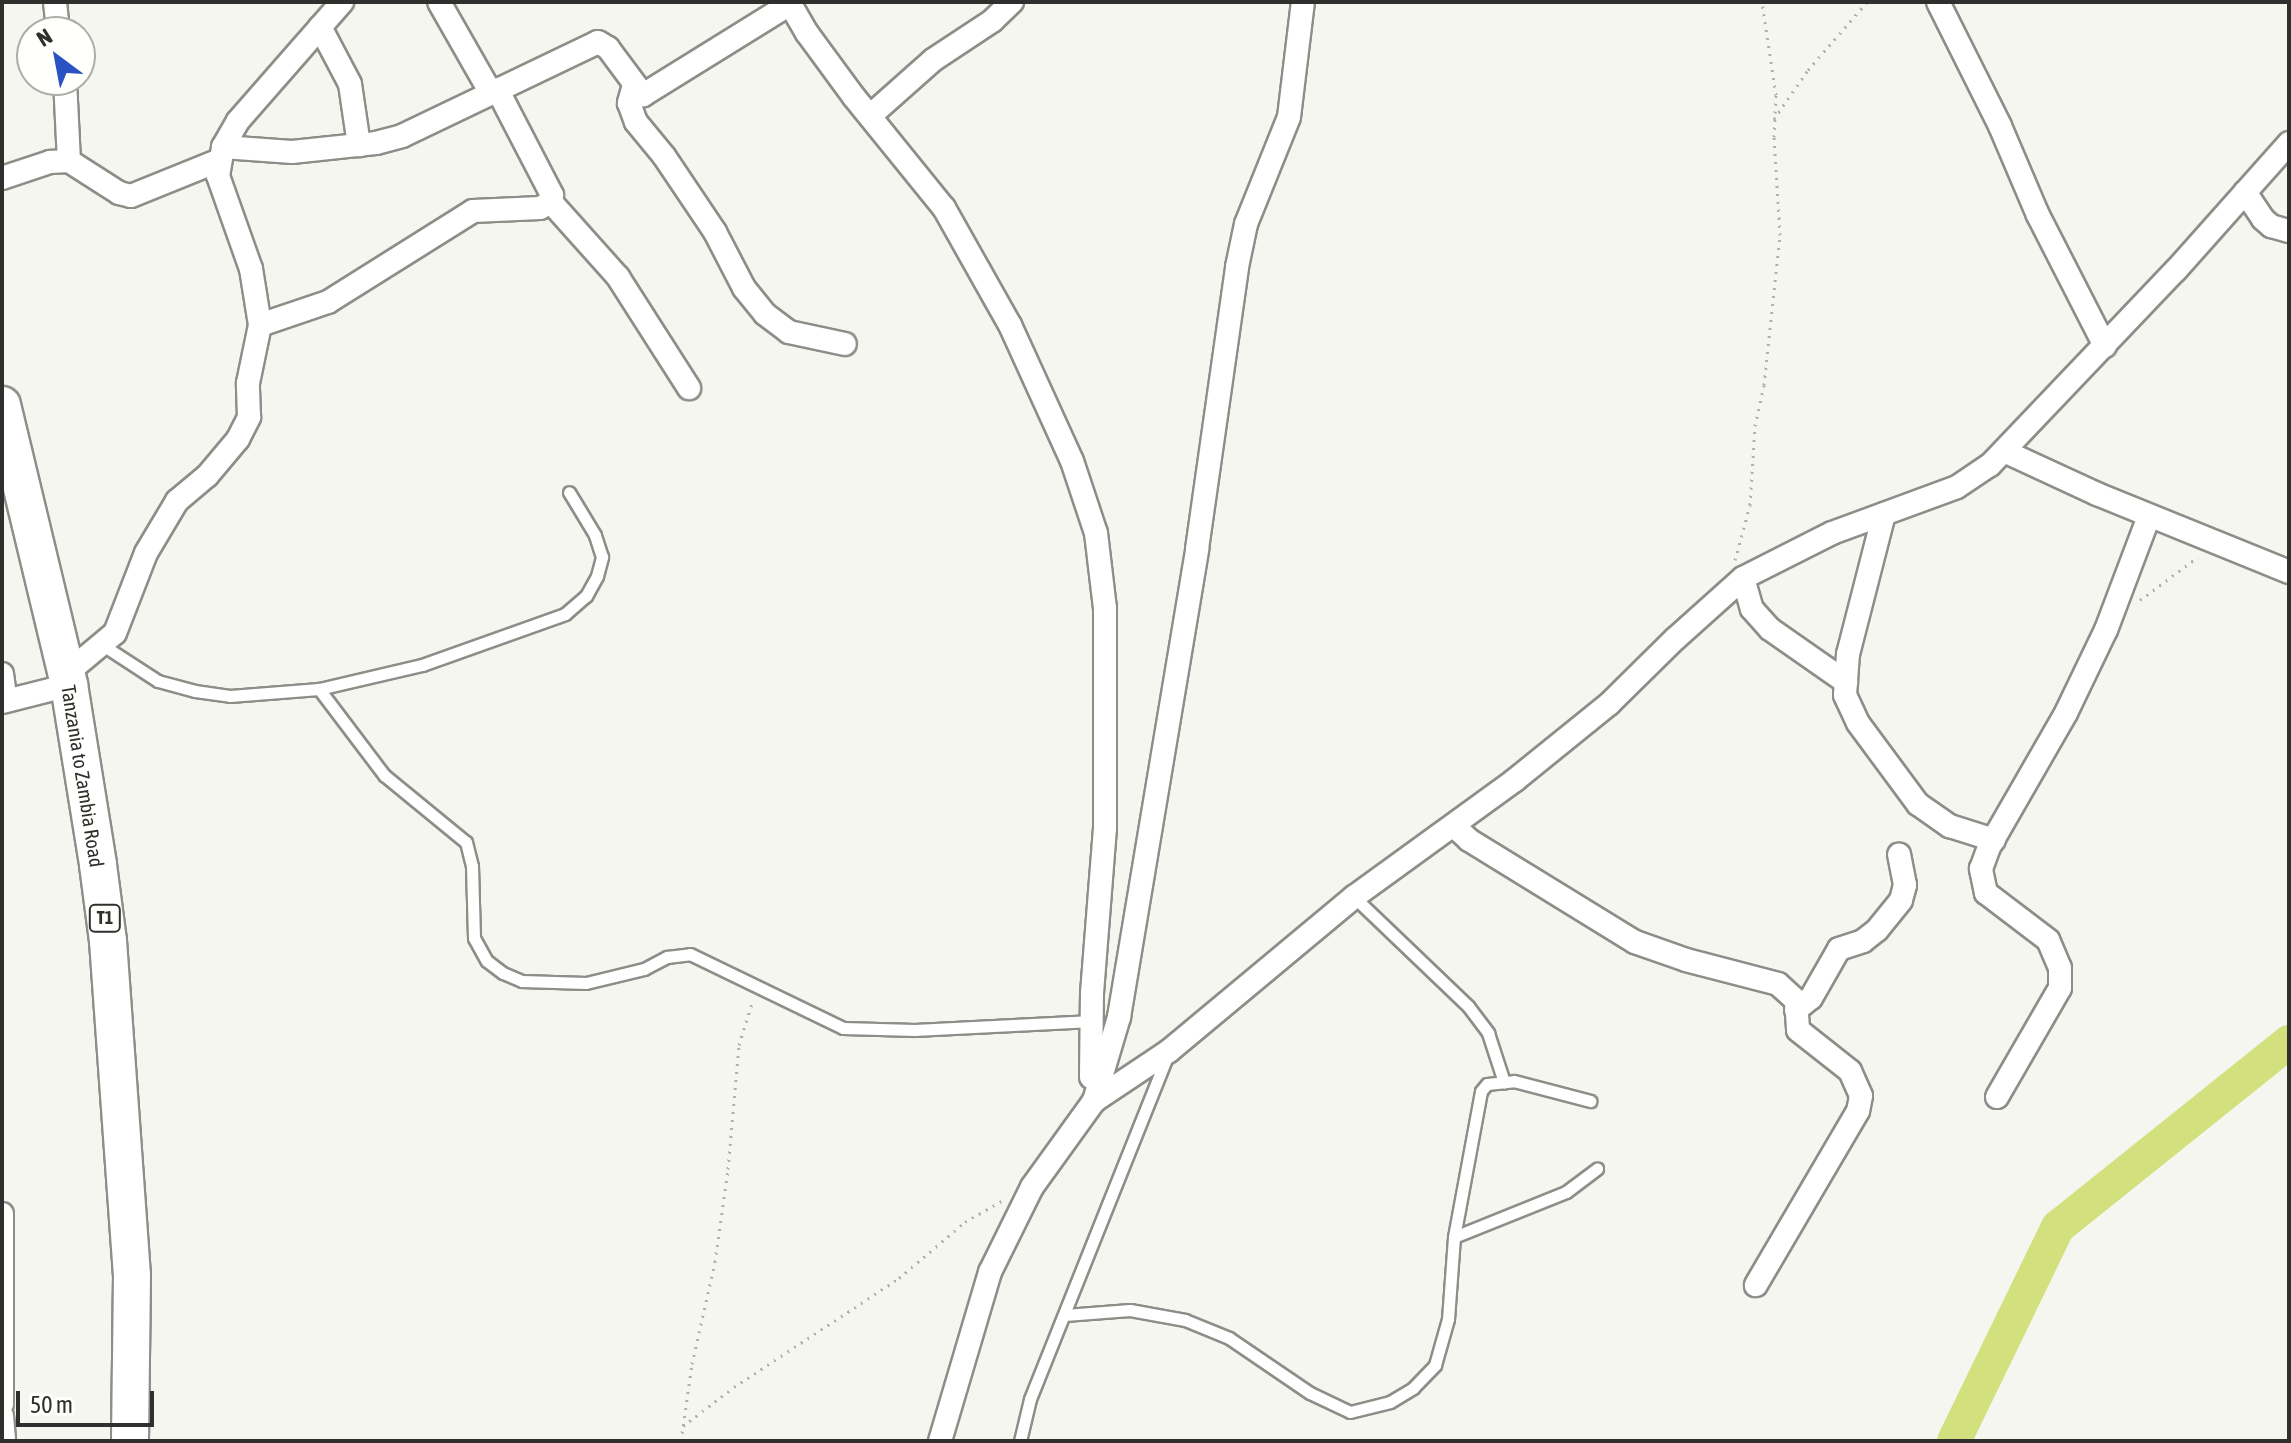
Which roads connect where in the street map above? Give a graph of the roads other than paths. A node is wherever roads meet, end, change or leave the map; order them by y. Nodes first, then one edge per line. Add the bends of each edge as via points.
1 (342, 2) edge
2 (439, 2) edge
3 (1012, 2) edge
4 (1303, 2) edge
5 (1938, 2) edge
6 (789, 3) edge
7 (323, 17) edge
8 (634, 85) junction
9 (494, 91) junction
10 (66, 96) edge
11 (870, 116) junction
12 (2289, 143) edge
13 (359, 145) junction
14 (222, 154) junction
15 (69, 161) junction
16 (2, 178) edge
17 (2245, 192) junction
18 (551, 202) junction
19 (2289, 231) edge
20 (260, 325) junction
21 (845, 344) dead end
22 (2105, 346) junction
23 (689, 388) dead end
24 (2, 405) edge
25 (2006, 452) junction
26 (569, 492) dead end
27 (1884, 514) junction
28 (2149, 516) junction
29 (2289, 572) edge
30 (1738, 582) junction
31 (101, 644) junction
32 (2, 674) edge
33 (68, 679) junction
34 (1846, 682) junction
35 (319, 689) junction
36 (4, 701) edge
37 (1454, 826) junction
38 (1994, 840) junction
39 (1899, 855) dead end
40 (1354, 897) junction
41 (1796, 1010) junction
42 (1092, 1021) junction
43 (1169, 1051) junction
44 (1504, 1082) junction
45 (1997, 1097) dead end
46 (1094, 1101) junction
47 (1590, 1101) dead end
48 (1080, 1121) junction
49 (1597, 1169) dead end
50 (2, 1214) edge
51 (1454, 1237) junction
52 (1756, 1285) dead end
53 (1065, 1315) junction
54 (2, 1404) edge
55 (2, 1416) edge
56 (4, 1441) edge
57 (130, 1441) edge
58 (940, 1441) edge
59 (1020, 1441) edge

1 - 7 street
2 - 9 street
3 - 11 street via 933,60
4 - 46 street via 1289,117 1246,224 1237,267 1146,868 1119,1017
5 - 22 street
6 - 8 street via 648,93 639,93
6 - 11 street
7 - 13 street via 350,84
7 - 14 street via 238,121
8 - 9 street via 598,42
8 - 21 street via 629,103 636,122 664,156 765,314 789,332
9 - 13 street via 402,136
9 - 18 street via 552,195
10 - 15 street
11 - 42 street via 944,208 1010,325 1072,461 1096,533 1105,608 1105,828
12 - 17 street
13 - 14 street
14 - 15 street via 131,196
14 - 20 street via 218,176 251,269
15 - 16 street
17 - 19 street via 2263,219
17 - 22 street
18 - 20 street via 527,209 473,211 328,302
18 - 23 street via 618,277
20 - 31 street via 248,383 249,417 207,476 177,501 146,553 115,633
22 - 25 street
24 - 33 highway, Tanzania to Zambia Road / T1
25 - 27 street via 1957,487
25 - 28 street
26 - 35 lane via 602,557 586,596 565,614 422,665
27 - 30 street via 1832,533
27 - 34 street via 1848,654
28 - 29 street
28 - 38 street via 2106,630
30 - 34 street via 1770,629
30 - 37 street via 1609,704
31 - 33 street
31 - 35 lane via 158,681 195,691 230,696
32 - 36 street
33 - 36 street
33 - 57 highway, Tanzania to Zambia Road / T1 via 108,941 132,1276
34 - 38 street via 1845,695 1858,723 1918,804 1950,826
35 - 42 lane via 384,775 466,842 474,938 487,961 503,973 522,981 586,983 690,954 843,1028 915,1030
37 - 40 street
37 - 41 street via 1606,927 1686,960 1778,984 1796,1000
38 - 45 street via 1981,869 1982,883 1995,902 2048,940 2060,968 2060,988
39 - 41 street via 1905,885 1901,900 1877,930 1839,949 1811,998
40 - 43 street
40 - 44 lane via 1468,1006 1488,1033
41 - 52 street via 1798,1030 1850,1071 1861,1096 1847,1134
42 - 48 street via 1093,1070
43 - 46 street
43 - 53 lane
44 - 47 lane via 1553,1088
44 - 51 lane via 1487,1084 1481,1091
46 - 48 street
48 - 58 street via 1032,1187 990,1272
49 - 51 lane via 1566,1192
50 - 54 street
51 - 53 lane via 1448,1319 1435,1365 1413,1388 1365,1410 1350,1412 1333,1405 1229,1338 1185,1320 1130,1310
53 - 59 lane via 1030,1399
55 - 56 street

